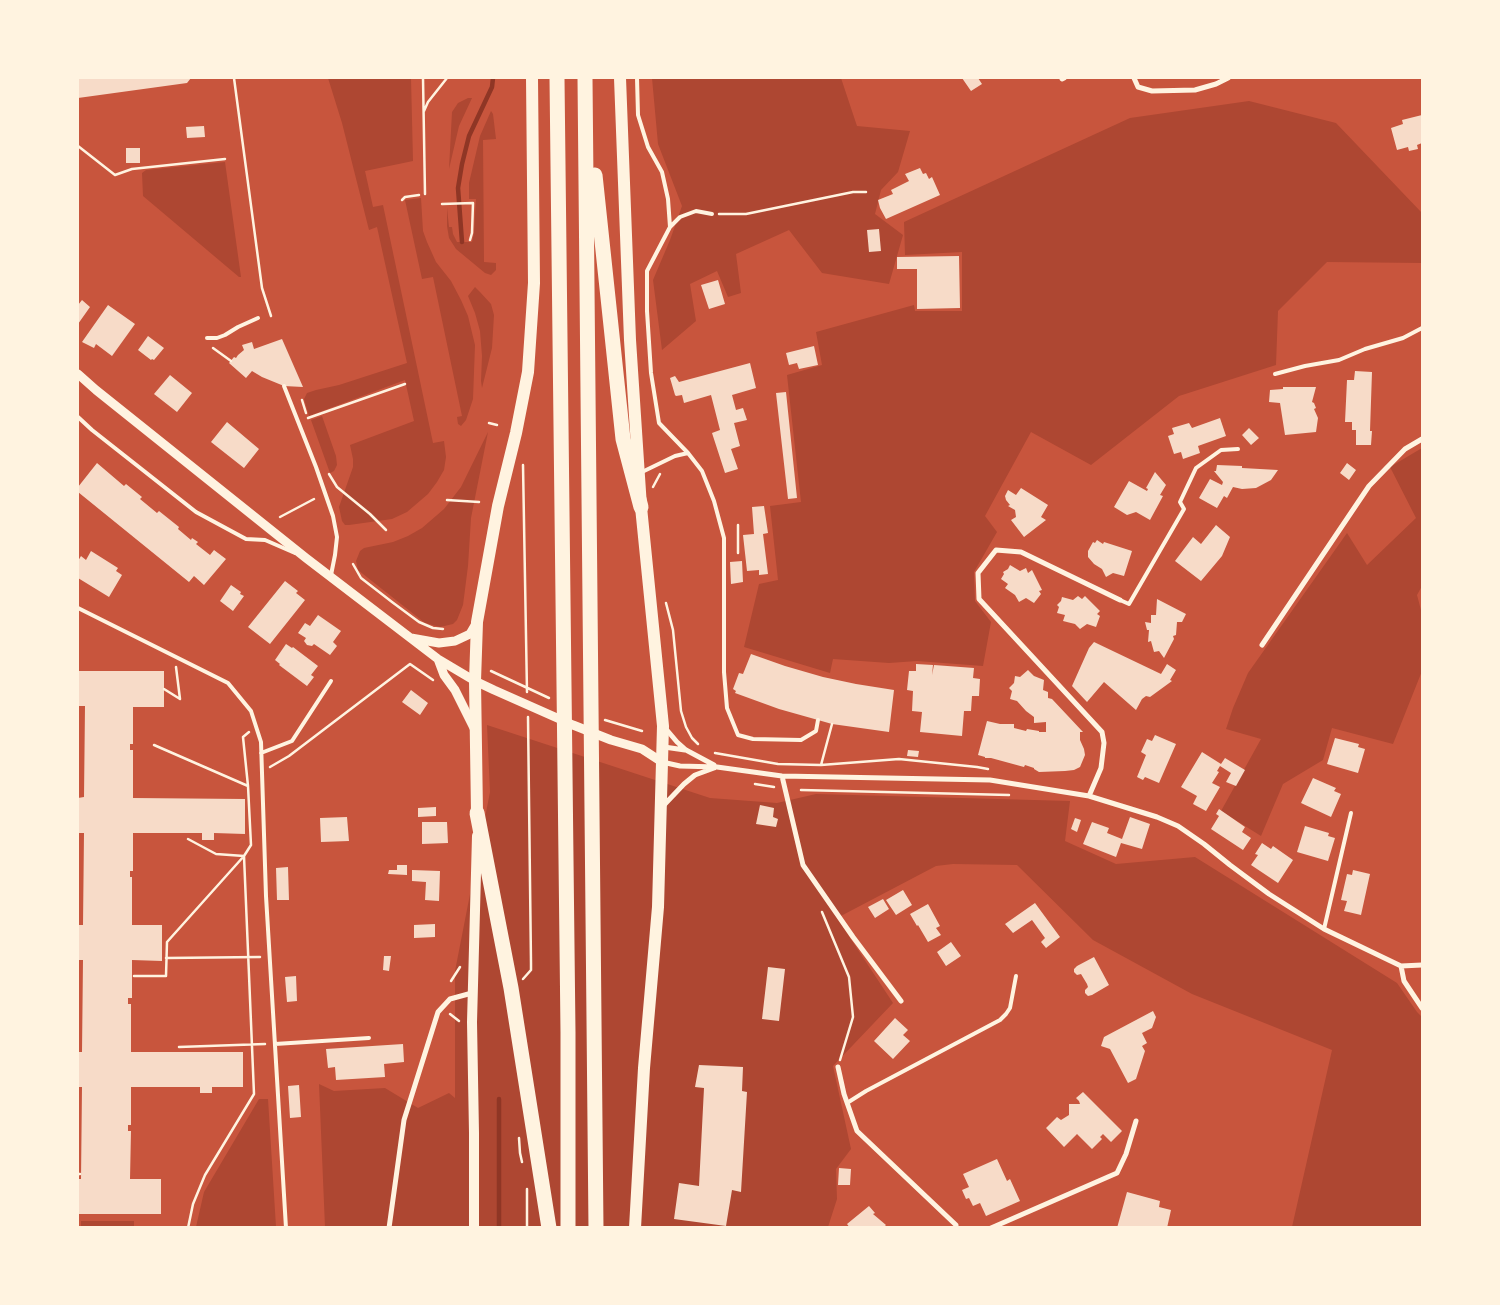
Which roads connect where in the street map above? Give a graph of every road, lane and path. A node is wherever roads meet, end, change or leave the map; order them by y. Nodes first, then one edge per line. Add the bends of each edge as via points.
1 (234, 78) edge
2 (423, 78) edge
3 (447, 78) edge
4 (532, 78) edge
5 (557, 78) edge
6 (620, 78) edge
7 (638, 78) edge
8 (1134, 78) edge
9 (1228, 78) edge
10 (586, 79) edge
11 (423, 112) junction
12 (78, 146) edge
13 (225, 159) dead end
14 (866, 192) dead end
15 (425, 194) dead end
16 (419, 195) dead end
17 (402, 200) dead end
18 (442, 204) dead end
19 (712, 214) joint
20 (670, 227) junction
21 (470, 240) dead end
22 (270, 316) dead end
23 (258, 318) dead end
24 (1422, 328) edge
25 (207, 338) joint
26 (231, 361) dead end
27 (78, 374) edge
28 (1275, 374) dead end
29 (405, 384) dead end
30 (284, 386) dead end
31 (78, 417) edge
32 (308, 418) dead end
33 (489, 423) dead end
34 (497, 425) dead end
35 (1422, 439) edge
36 (1238, 449) dead end
37 (688, 453) junction
38 (661, 473) dead end
39 (639, 474) junction
40 (337, 487) dead end
41 (652, 488) dead end
42 (314, 499) dead end
43 (446, 500) dead end
44 (478, 502) dead end
45 (641, 508) junction
46 (280, 516) dead end
47 (738, 525) dead end
48 (386, 530) dead end
49 (732, 547) dead end
50 (738, 547) junction
51 (738, 553) dead end
52 (306, 558) junction
53 (353, 564) dead end
54 (331, 577) junction
55 (664, 596) dead end
56 (1120, 600) joint
57 (78, 608) edge
58 (477, 622) junction
59 (450, 629) dead end
60 (408, 637) junction
61 (1262, 645) dead end
62 (174, 657) junction
63 (438, 659) junction
64 (331, 681) dead end
65 (475, 681) junction
66 (438, 683) dead end
67 (164, 690) dead end
68 (818, 720) dead end
69 (832, 724) dead end
70 (256, 726) junction
71 (663, 726) junction
72 (476, 732) junction
73 (154, 745) dead end
74 (699, 745) dead end
75 (662, 747) junction
76 (642, 749) junction
77 (686, 750) junction
78 (261, 753) junction
79 (714, 753) dead end
80 (662, 762) junction
81 (821, 765) junction
82 (717, 766) junction
83 (267, 769) dead end
84 (996, 770) dead end
85 (782, 776) junction
86 (750, 783) dead end
87 (248, 786) junction
88 (778, 788) dead end
89 (800, 790) dead end
90 (1010, 794) dead end
91 (1089, 796) junction
92 (661, 808) junction
93 (477, 813) junction
94 (1351, 813) dead end
95 (188, 839) dead end
96 (244, 856) junction
97 (822, 912) dead end
98 (1324, 929) junction
99 (269, 957) junction
100 (166, 958) junction
101 (248, 958) junction
102 (464, 962) dead end
103 (1422, 965) edge
104 (1401, 966) junction
105 (134, 976) dead end
106 (1016, 976) dead end
107 (451, 981) dead end
108 (472, 992) junction
109 (901, 1001) dead end
110 (1422, 1008) edge
111 (448, 1014) dead end
112 (462, 1024) dead end
113 (369, 1038) dead end
114 (274, 1044) junction
115 (252, 1045) junction
116 (179, 1047) dead end
117 (838, 1066) joint
118 (847, 1103) junction
119 (1136, 1121) dead end
120 (526, 1187) dead end
121 (188, 1228) edge
122 (286, 1228) edge
123 (389, 1228) edge
124 (474, 1228) edge
125 (527, 1228) edge
126 (549, 1228) edge
127 (568, 1228) edge
128 (596, 1228) edge
129 (635, 1228) edge
130 (956, 1228) edge
131 (991, 1228) edge

1 - 22 path via 262,288
2 - 11 path
3 - 11 path
4 - 58 main road via 534,283 528,372 498,506
5 - 127 highway
6 - 39 main road via 630,340
7 - 20 lane via 638,115 648,147 662,172
8 - 9 street via 1138,87 1152,91 1195,90
10 - 45 highway via 622,439
10 - 128 highway
11 - 15 path
12 - 13 path via 115,176 132,169
14 - 19 path via 746,214
16 - 17 path
18 - 21 path via 473,203
19 - 20 lane via 696,212 680,217
20 - 37 lane via 647,271 651,373 659,423
23 - 25 lane via 217,338
24 - 28 lane via 1339,360
25 - 26 path via 210,345
27 - 52 street
29 - 32 path
30 - 54 lane via 333,516 337,538
31 - 52 lane via 196,512 246,539 265,540
33 - 34 path
35 - 61 street via 1405,449 1369,486
36 - 56 lane via 1221,450 1196,468 1180,502 1184,509 1129,604
37 - 39 lane
37 - 68 lane via 702,471 724,538 724,672 727,708 738,735 753,739 801,740 816,730
38 - 41 path
39 - 45 main road
40 - 48 path
42 - 46 path
43 - 44 path
45 - 71 main road
47 - 50 path
49 - 50 path
50 - 51 path
52 - 54 street
53 - 59 path via 361,578 419,622
54 - 60 street
55 - 74 path via 673,630 681,711 686,727
56 - 91 street via 1020,552 996,550 978,573 979,599 1102,732 1101,768
57 - 62 lane
58 - 60 street via 470,634 455,641 439,643
58 - 65 main road
60 - 63 street
62 - 67 path via 180,699
62 - 70 lane via 228,684 251,711
63 - 65 street
63 - 72 street
64 - 78 lane via 292,741
65 - 72 main road
65 - 76 street via 572,725
66 - 83 path via 410,664 289,756
69 - 81 path
70 - 78 lane
70 - 87 path via 243,737
71 - 75 main road
71 - 77 street
72 - 93 main road
73 - 87 path
75 - 76 street
75 - 77 street
75 - 80 main road
76 - 80 street
77 - 82 street
78 - 99 lane
79 - 81 path via 778,764
80 - 82 street via 680,766
80 - 92 main road
81 - 84 path via 899,760
82 - 85 street
82 - 92 street via 695,775
85 - 91 street via 990,780
85 - 109 street via 803,865
86 - 88 path
87 - 96 path via 251,844
89 - 90 path
91 - 98 street via 1178,826 1269,894
92 - 129 main road via 658,907
93 - 108 main road
93 - 126 highway via 511,988
94 - 98 lane
95 - 96 path via 216,854
96 - 100 path via 167,942
96 - 101 path
97 - 117 path via 849,977 852,1001 853,1017
98 - 104 street
99 - 101 path
99 - 114 lane
100 - 101 path
100 - 105 path via 166,976
101 - 115 path
102 - 107 path
103 - 104 street
104 - 110 street via 1404,981
106 - 118 lane via 1010,1008 1000,1020
108 - 123 street via 450,999 438,1012 404,1120
108 - 124 main road
111 - 112 path
113 - 114 lane
114 - 115 path
114 - 122 lane
115 - 116 path
115 - 121 path via 254,1094 205,1175 192,1204
117 - 118 street
118 - 130 street via 857,1131
119 - 131 street via 1126,1154 1116,1173
120 - 125 path

